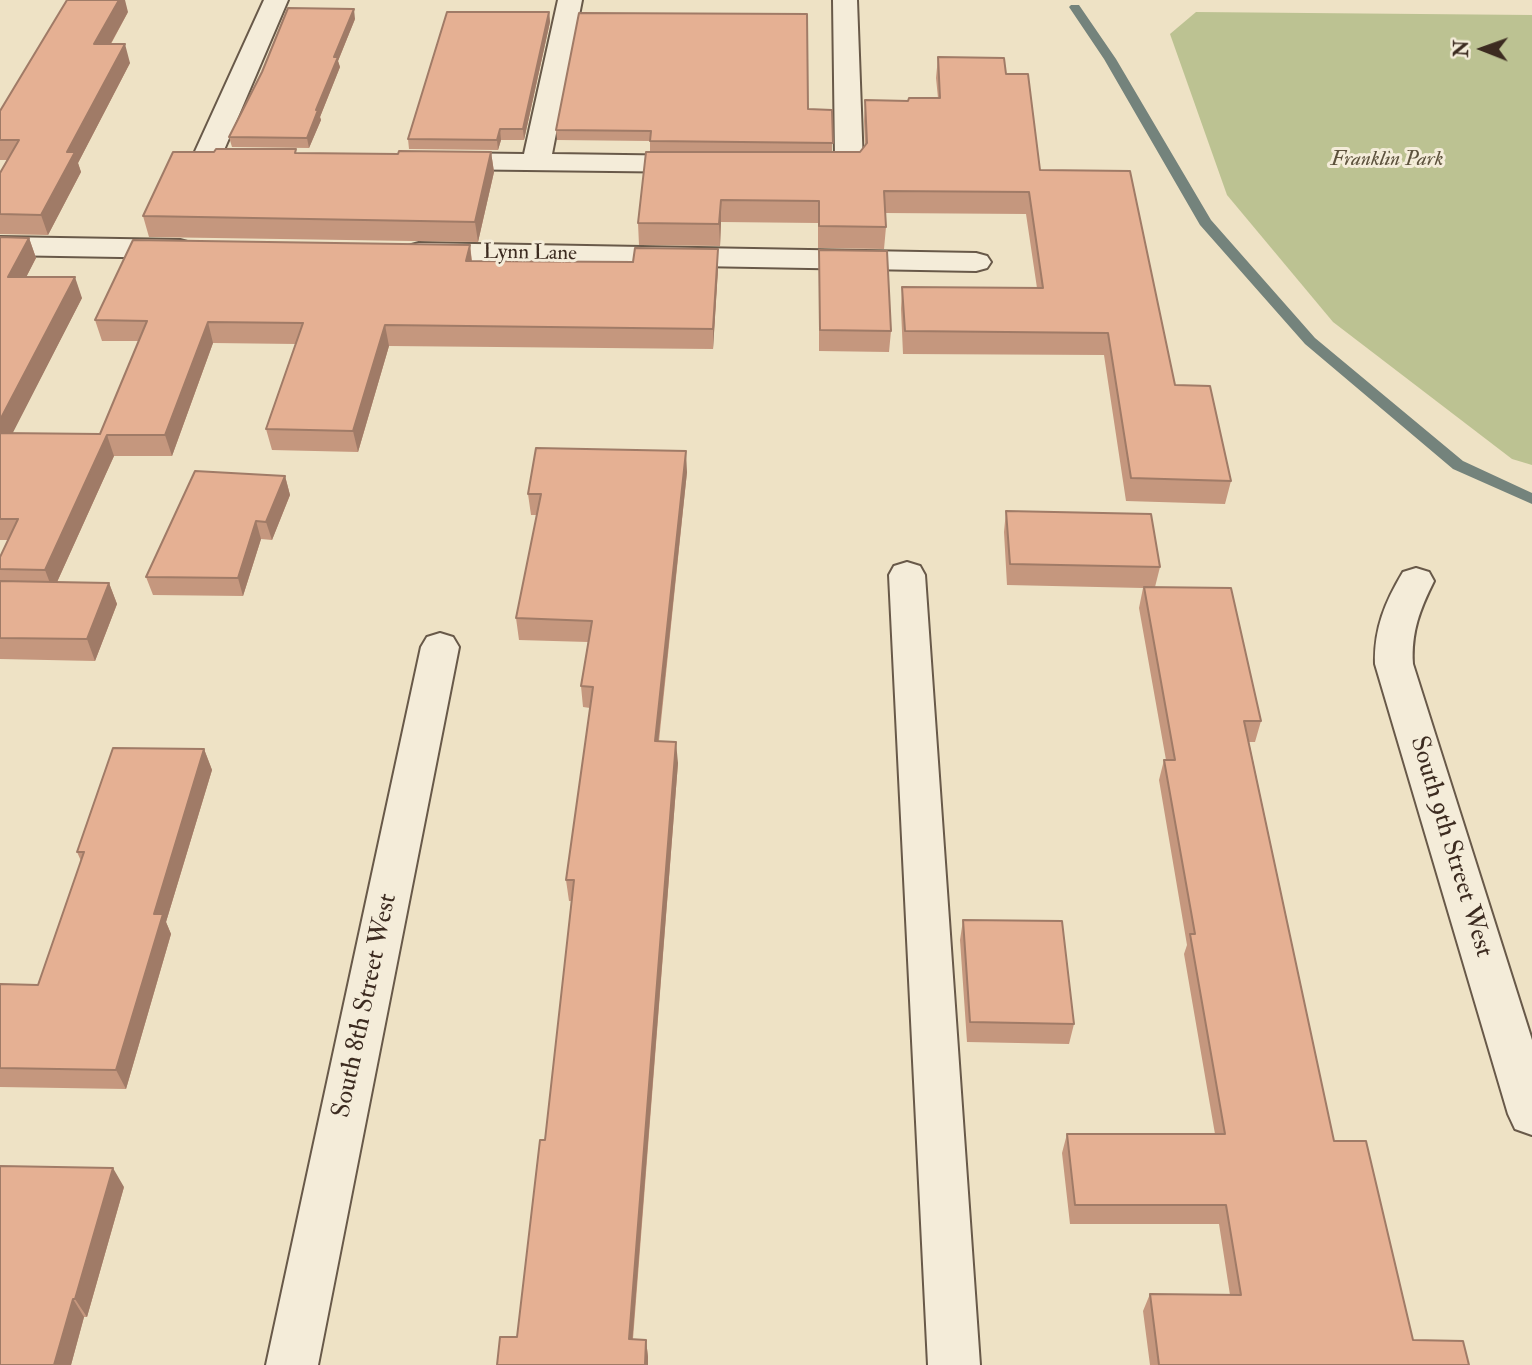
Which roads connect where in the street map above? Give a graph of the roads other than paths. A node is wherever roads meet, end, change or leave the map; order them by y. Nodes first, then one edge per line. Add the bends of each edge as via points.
1 (276, 0) edge
2 (570, 0) edge
3 (845, 0) edge
4 (274, 159) edge
5 (412, 160) edge
6 (536, 162) junction
7 (726, 164) edge
8 (781, 165) edge
9 (0, 246) edge
10 (209, 249) edge
11 (391, 252) edge
12 (976, 262) dead end
13 (907, 575) dead end
14 (1416, 581) dead end
15 (440, 646) dead end
16 (1532, 1114) edge
17 (292, 1365) edge
18 (954, 1365) edge

1 - 4 street via 206,158
2 - 6 street
3 - 8 street via 849,166
5 - 6 street
6 - 7 street
9 - 10 street
11 - 12 street, Lynn Lane
13 - 18 street
14 - 16 street, South 9th Street West via 1396,620 1394,664
15 - 17 street, South 8th Street West

